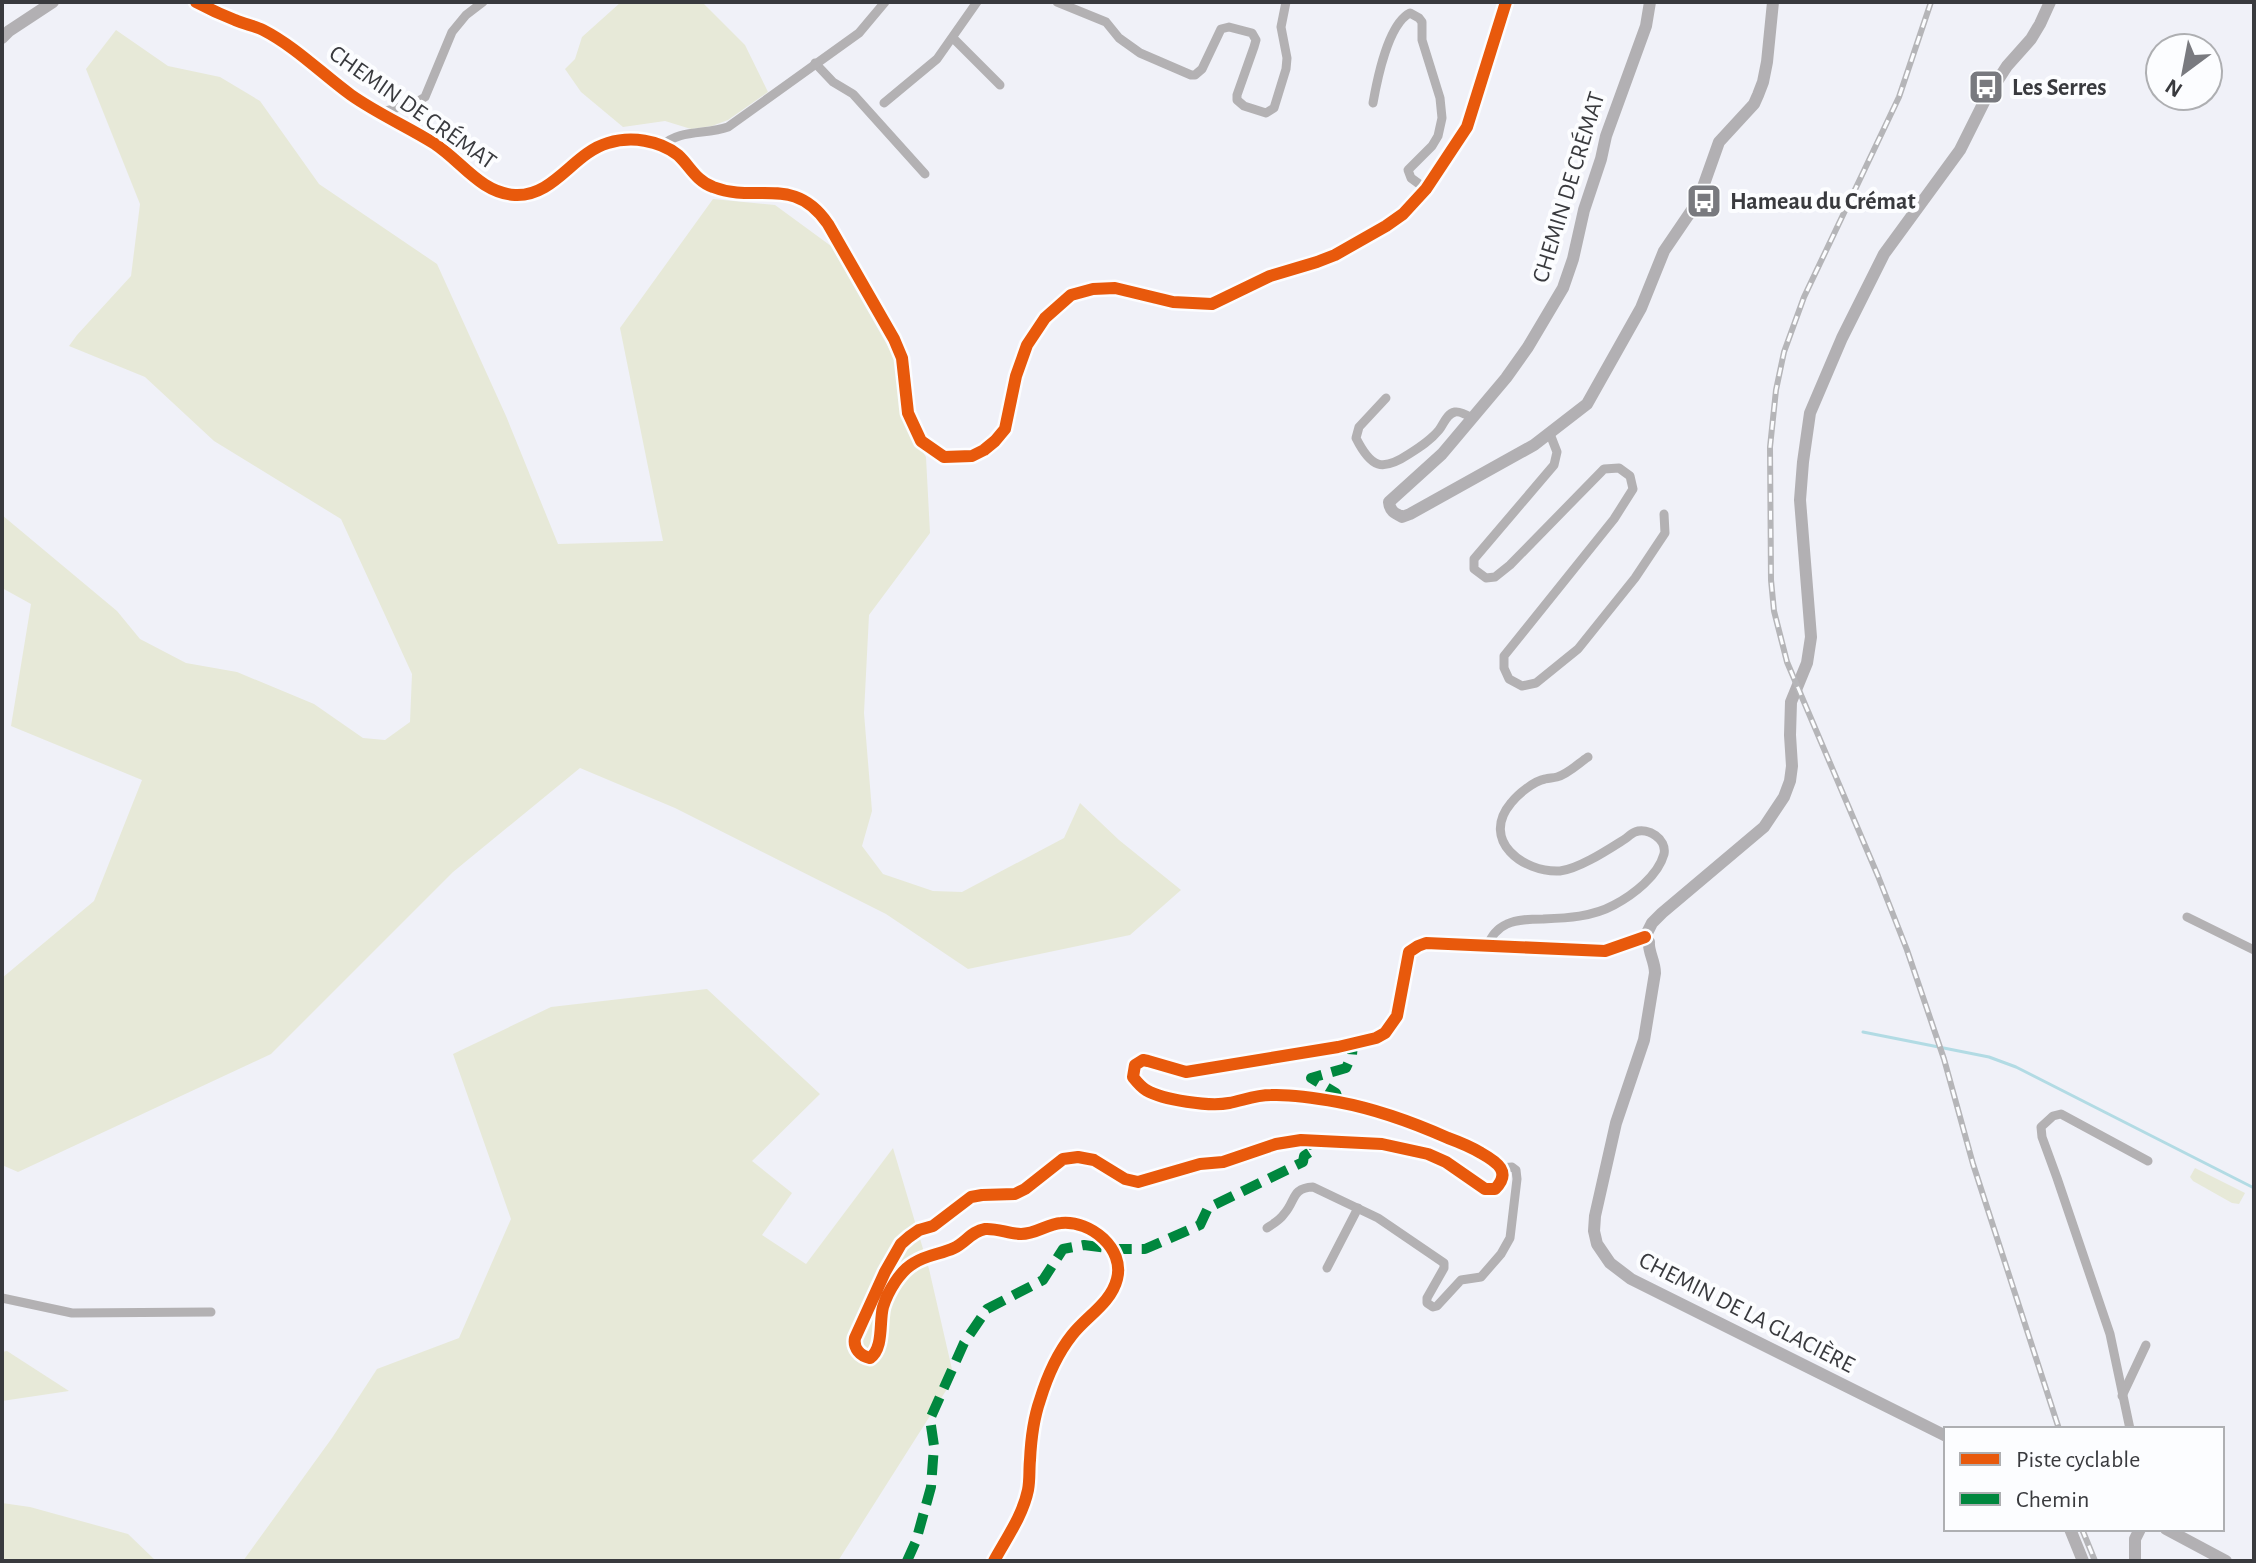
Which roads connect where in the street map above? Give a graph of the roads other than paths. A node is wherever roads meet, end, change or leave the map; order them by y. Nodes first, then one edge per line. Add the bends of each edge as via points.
1 (53, 2) edge
2 (196, 2) edge
3 (483, 2) edge
4 (885, 2) edge
5 (977, 2) edge
6 (1057, 2) edge
7 (1286, 2) edge
8 (1506, 2) edge
9 (1650, 2) edge
10 (1773, 2) edge
11 (2050, 2) edge
12 (2, 38) edge
13 (953, 38) junction
14 (815, 63) junction
15 (1000, 85) dead end
16 (884, 103) dead end
17 (1373, 103) dead end
18 (378, 113) junction
19 (662, 146) junction
20 (925, 174) dead end
21 (1426, 189) junction
22 (1386, 398) dead end
23 (1472, 418) junction
24 (1550, 434) junction
25 (1664, 514) dead end
26 (1588, 757) dead end
27 (2187, 917) dead end
28 (1643, 942) junction
29 (1487, 946) junction
30 (2254, 950) edge
31 (2148, 1161) dead end
32 (1501, 1168) junction
33 (1358, 1208) junction
34 (1267, 1228) dead end
35 (1327, 1268) dead end
36 (2, 1298) edge
37 (211, 1312) dead end
38 (2146, 1345) dead end
39 (2122, 1396) junction
40 (2130, 1427) edge
41 (1944, 1435) edge
42 (2071, 1531) edge
43 (2139, 1531) edge
44 (2170, 1531) edge
45 (994, 1561) edge
46 (2083, 1561) edge
47 (2135, 1561) edge
48 (2226, 1561) edge

1 - 12 street
2 - 18 street, CHEMIN DE CRÉMAT via 262,29
3 - 18 street via 452,32 425,97
4 - 14 street via 859,33
5 - 13 street
6 - 7 street via 1106,22 1140,53 1191,75 1202,69 1221,29 1252,33 1256,40 1237,100 1266,113 1274,108 1286,69 1281,27
8 - 21 street via 1472,117
9 - 23 street, CHEMIN DE CRÉMAT via 1563,288 1528,347
10 - 24 street, CHEMIN DE CRÉMAT via 1767,62 1754,104 1716,148 1698,201 1664,251 1597,389
11 - 28 street via 2031,39 1985,100 1960,150 1884,254 1810,413 1800,500 1811,637 1791,702 1792,766 1784,797 1764,827 1652,923
13 - 15 street
13 - 16 street via 937,59
14 - 19 street via 728,127 683,135
14 - 20 street via 853,94
17 - 21 street via 1393,37 1403,17 1415,15 1422,22 1442,111 1438,136 1408,170
18 - 19 street, CHEMIN DE CRÉMAT via 434,144 493,190 519,196 543,189 582,156 609,143 642,140
19 - 21 street via 716,189 783,193 821,214 902,358 914,429 933,451 954,458 984,450 1005,429 1027,345 1045,318 1071,295 1115,288 1173,302 1212,304 1358,243 1394,220
22 - 23 street via 1359,427 1356,438 1383,466 1424,444 1452,413
23 - 24 street, CHEMIN DE CRÉMAT via 1442,454 1393,497 1389,502 1394,514 1410,514
24 - 25 street via 1557,452 1554,465 1474,559 1474,569 1486,578 1510,565 1604,469 1619,468 1630,476 1633,489 1504,656 1509,679 1522,686 1536,683 1578,649 1665,533
26 - 29 street via 1558,777 1542,779 1512,801 1501,824 1509,852 1541,871 1564,871 1644,831 1662,842 1661,860 1651,877 1614,906 1571,918 1510,922
27 - 30 street
28 - 29 street via 1605,951
28 - 41 street, CHEMIN DE LA GLACIÈRE via 1655,973 1644,1040 1616,1123 1595,1216 1597,1244 1631,1279
29 - 32 street via 1426,943 1413,949 1397,1016 1376,1038 1186,1072 1143,1060 1135,1065 1133,1077 1148,1091 1170,1098 1221,1104 1285,1095 1339,1102 1407,1120 1478,1151
31 - 39 street via 2061,1114 2041,1127 2110,1334
32 - 33 street via 1516,1170 1510,1238 1481,1277 1461,1280 1437,1306 1427,1298 1444,1268 1442,1260
32 - 45 street via 1501,1183 1485,1189 1446,1162 1410,1149 1301,1140 1138,1182 1078,1157 1063,1159 1015,1194 971,1197 909,1237 885,1272 855,1338 864,1357 877,1351 883,1306 903,1272 979,1231 1022,1234 1070,1223 1107,1241 1118,1260 1112,1292 1070,1336 1051,1370 1032,1426 1028,1491
33 - 34 street via 1306,1187
33 - 35 street
36 - 37 street via 72,1313
38 - 39 street
39 - 40 street
42 - 46 street
43 - 47 street
44 - 48 street

